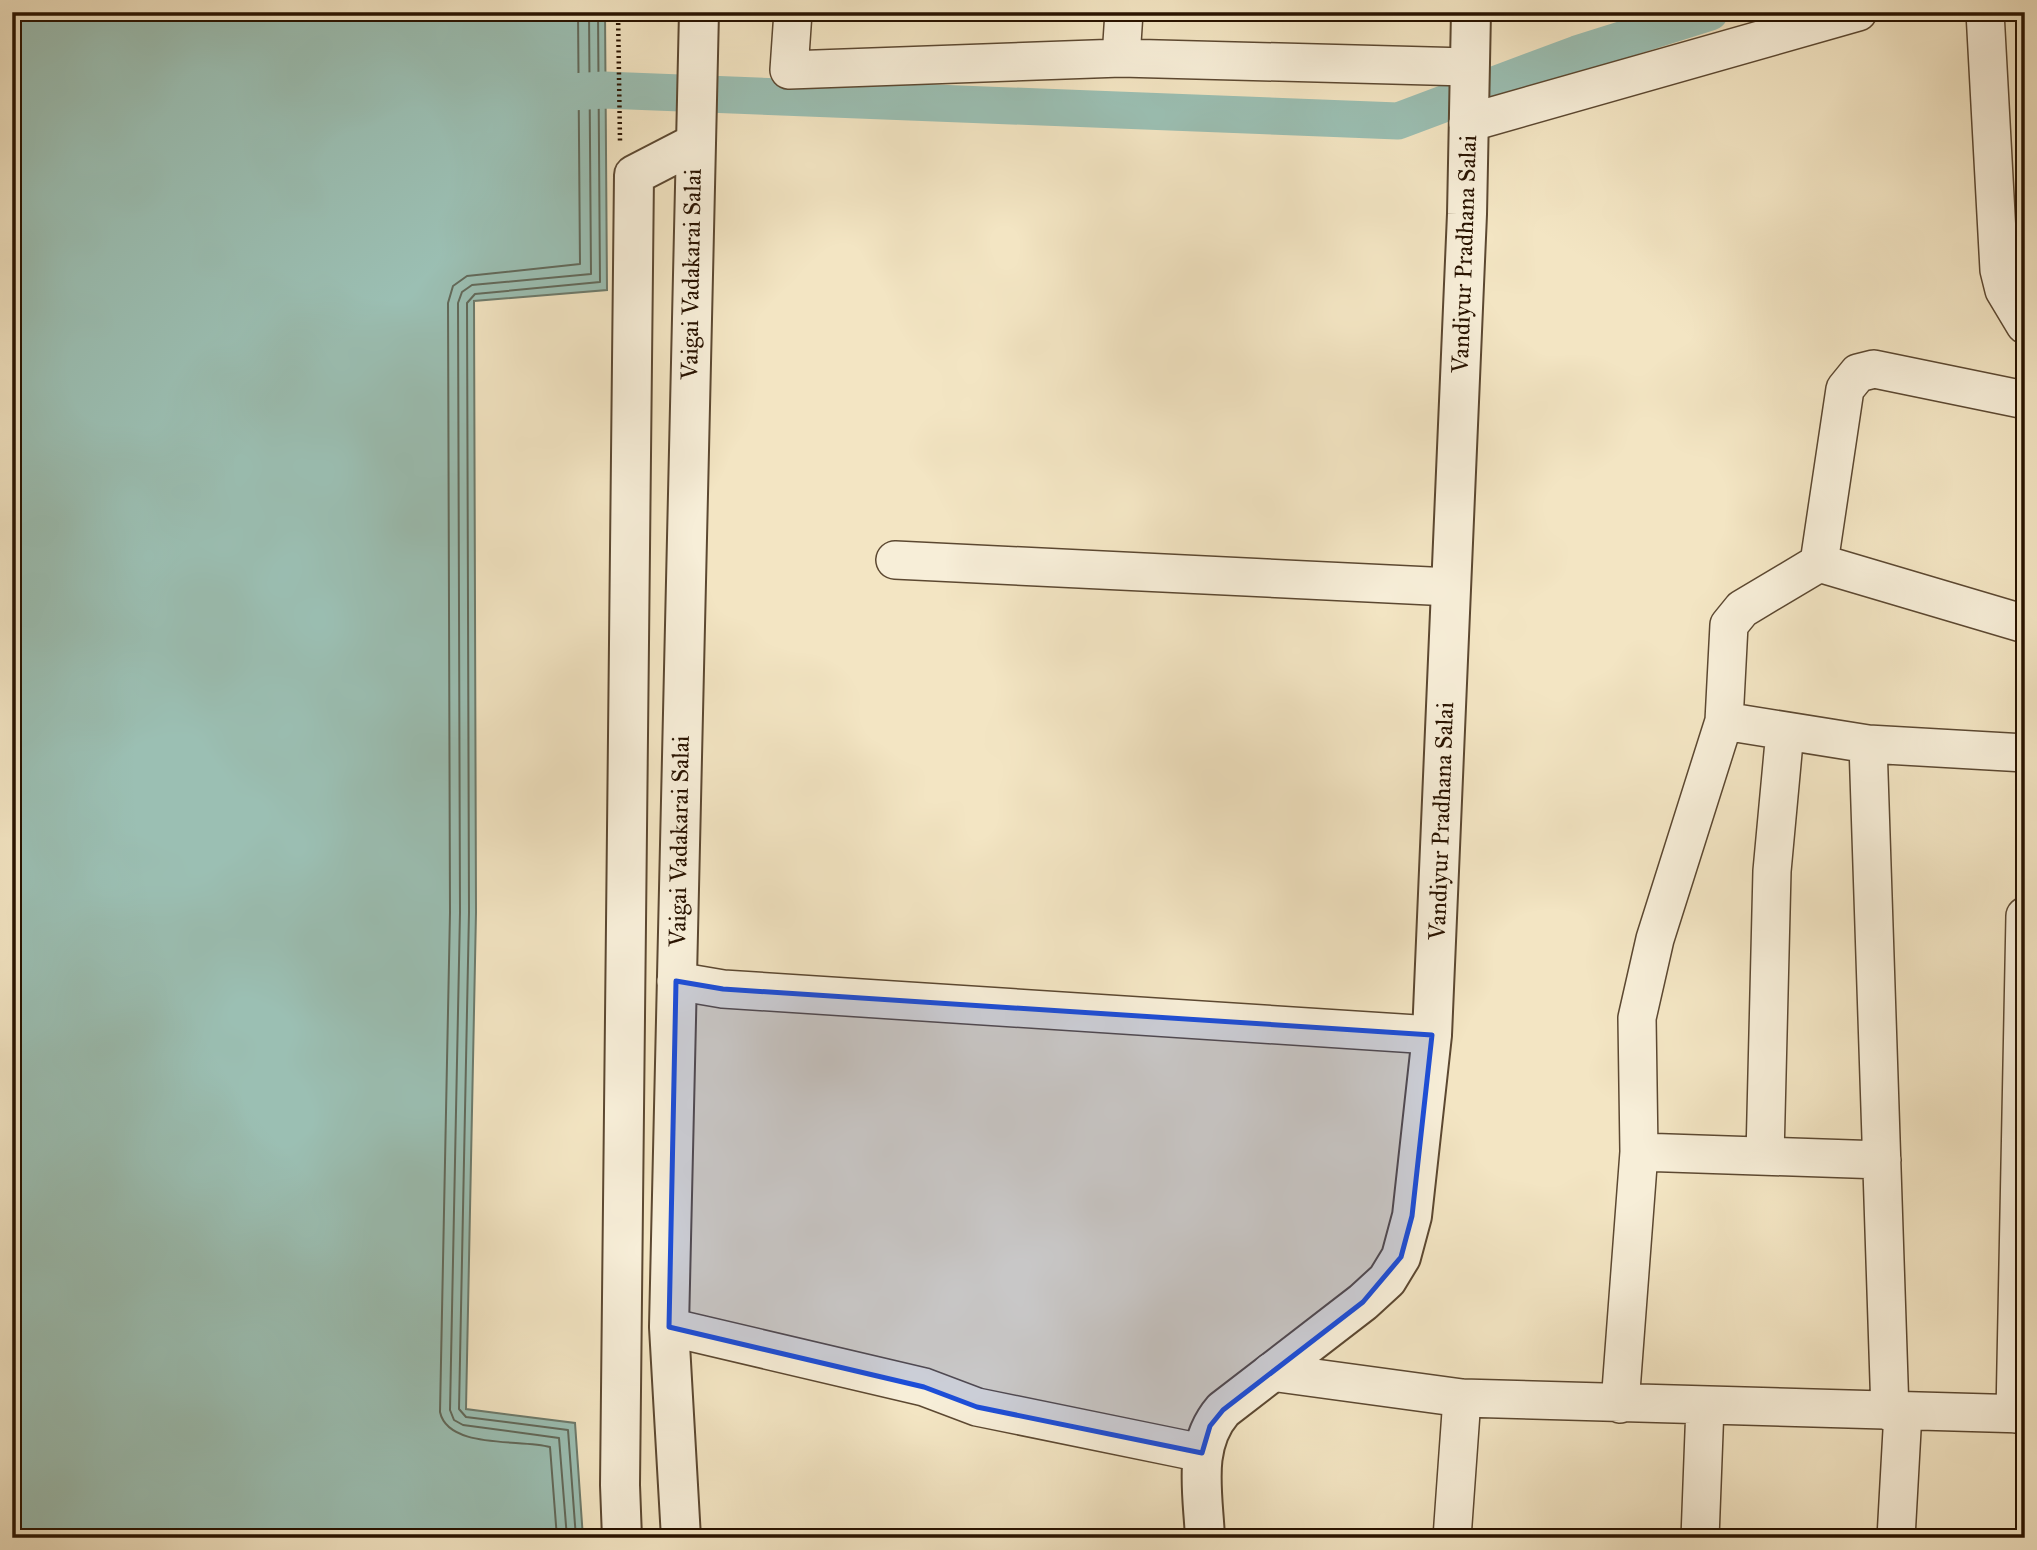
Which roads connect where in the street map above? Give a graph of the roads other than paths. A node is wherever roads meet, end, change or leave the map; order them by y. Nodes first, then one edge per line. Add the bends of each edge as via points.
1 (699, 12) edge
2 (793, 12) edge
3 (1124, 12) edge
4 (1471, 12) edge
5 (1858, 12) edge
6 (1985, 12) edge
7 (1121, 58) junction
8 (1468, 69) junction
9 (1468, 121) junction
10 (696, 127) junction
11 (2025, 325) edge
12 (2025, 400) edge
13 (895, 560) dead end
14 (1819, 563) junction
15 (1451, 587) junction
16 (2025, 624) edge
17 (1724, 721) junction
18 (1785, 731) junction
19 (1868, 744) junction
20 (2025, 753) edge
21 (2025, 916) edge
22 (676, 981) junction
23 (1432, 1035) junction
24 (1639, 1152) junction
25 (1765, 1156) junction
26 (1882, 1160) junction
27 (669, 1327) junction
28 (1271, 1372) junction
29 (1462, 1398) junction
30 (1620, 1404) junction
31 (1705, 1406) junction
32 (1896, 1412) junction
33 (2020, 1414) edge
34 (1202, 1453) junction
35 (622, 1538) edge
36 (681, 1538) edge
37 (1205, 1538) edge
38 (1452, 1538) edge
39 (1700, 1538) edge
40 (1896, 1538) edge

1 - 10 street, Vaigai Vadakarai Salai
2 - 7 street via 789,70
3 - 7 street
4 - 8 street, Vandiyur Pradhana Salai
5 - 9 street
6 - 11 street via 1999,270 2004,290
7 - 8 street
8 - 9 street, Vandiyur Pradhana Salai
9 - 15 street, Vandiyur Pradhana Salai
10 - 22 street, Vaigai Vadakarai Salai
10 - 35 street, Vaigai Vadakarai Salai via 634,175
12 - 14 street via 1874,369 1858,373 1845,389
13 - 15 street
14 - 16 street
14 - 17 street via 1742,610 1729,625
15 - 23 street, Vandiyur Pradhana Salai
17 - 18 street
17 - 24 street via 1655,939 1637,1018
18 - 19 street
18 - 25 street via 1772,872
19 - 20 street
19 - 26 street
21 - 33 street
22 - 23 street via 723,989
22 - 27 street, Vaigai Vadakarai Salai
23 - 28 street, Vandiyur Pradhana Salai via 1412,1216 1401,1257 1387,1280 1363,1302
24 - 25 street
24 - 30 street
25 - 26 street
26 - 32 street
27 - 34 street via 924,1387 977,1407
27 - 36 street, Vaigai Vadakarai Salai
28 - 29 street
28 - 34 street, Vandiyur Pradhana Salai via 1223,1410 1210,1426
29 - 30 street
29 - 38 street
30 - 31 street
31 - 32 street
31 - 39 street
32 - 33 street
32 - 40 street
34 - 37 street, Vandiyur Pradhana Salai

